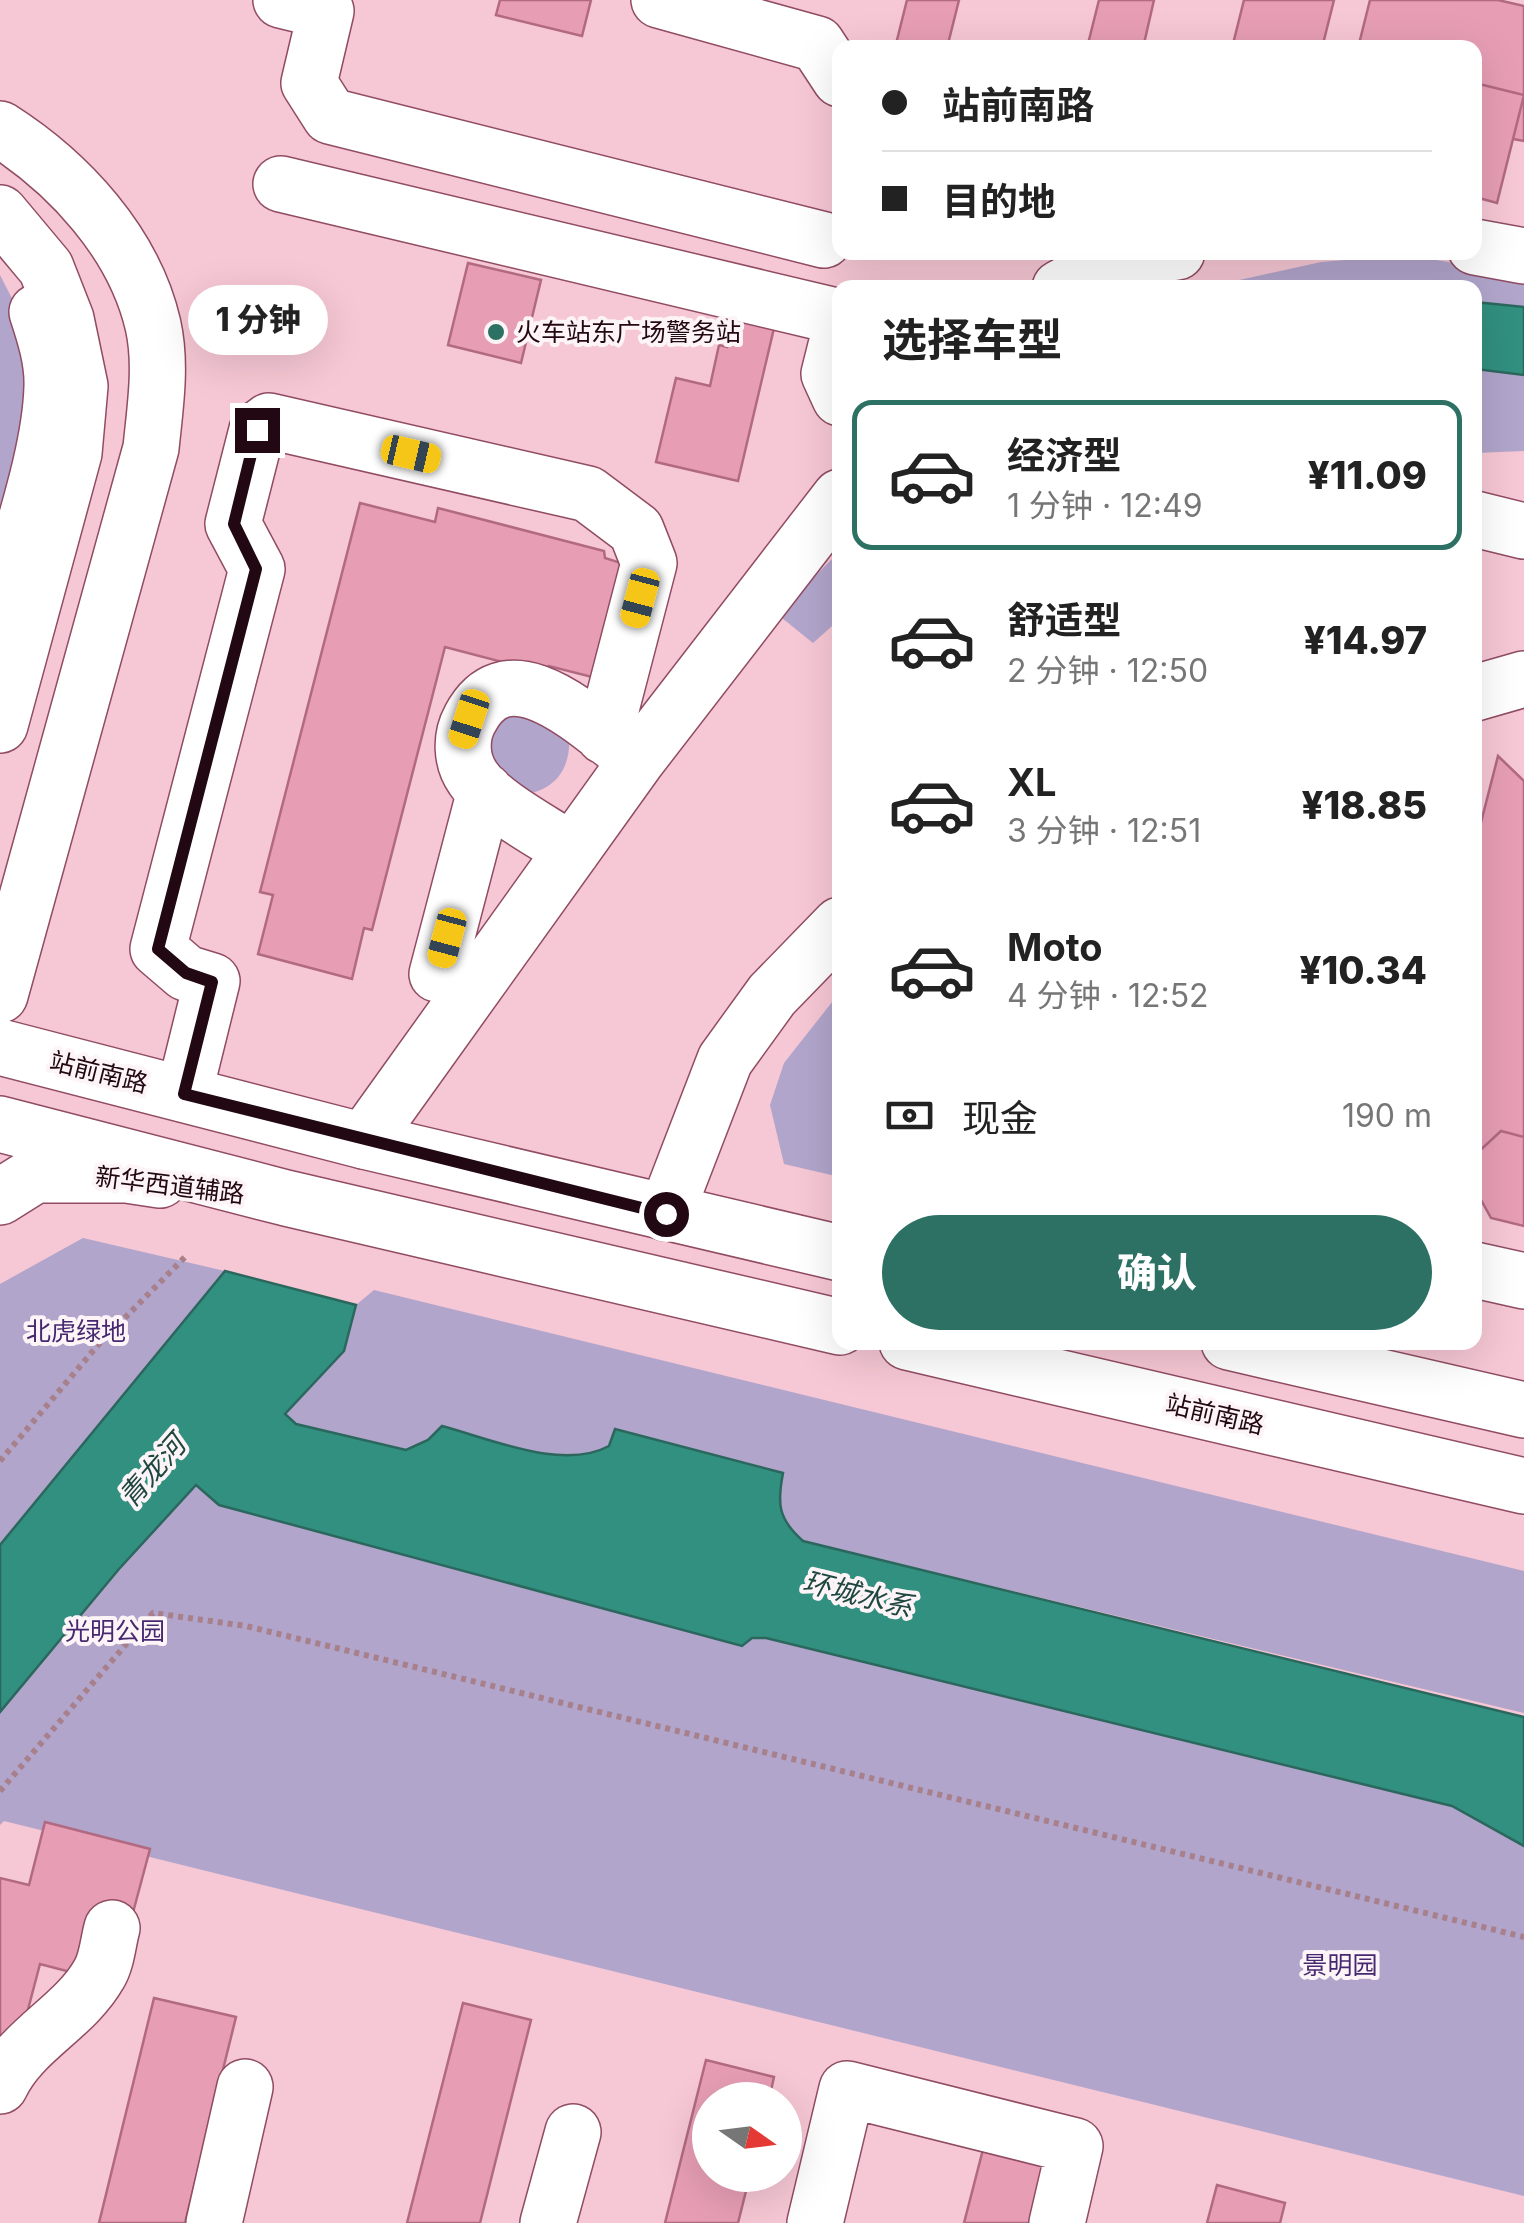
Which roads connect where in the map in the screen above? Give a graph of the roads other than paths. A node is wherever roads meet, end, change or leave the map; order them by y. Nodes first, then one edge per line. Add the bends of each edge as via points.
1 (281, 0) edge
2 (659, 0) edge
3 (832, 68) edge
4 (0, 128) edge
5 (281, 184) dead end
6 (0, 212) edge
7 (824, 240) dead end
8 (1482, 248) edge
9 (0, 250) edge
10 (1524, 256) edge
11 (1132, 260) edge
12 (1086, 268) edge
13 (832, 315) edge
14 (832, 506) edge
15 (1482, 521) edge
16 (1524, 531) edge
17 (0, 612) edge
18 (1524, 679) edge
19 (1482, 691) edge
20 (0, 725) edge
21 (620, 748) junction
22 (485, 791) junction
23 (572, 851) junction
24 (832, 933) edge
25 (437, 974) dead end
26 (0, 995) edge
27 (0, 1047) edge
28 (184, 1094) junction
29 (0, 1124) edge
30 (364, 1141) junction
31 (0, 1197) edge
32 (286, 1198) junction
33 (666, 1214) junction
34 (832, 1251) edge
35 (1482, 1272) edge
36 (1524, 1281) edge
37 (832, 1325) edge
38 (941, 1350) edge
39 (1264, 1350) edge
40 (1524, 1410) edge
41 (1524, 1486) edge
42 (112, 1928) dead end
43 (0, 2086) edge
44 (245, 2087) dead end
45 (572, 2132) dead end
46 (214, 2223) edge
47 (548, 2223) edge
48 (815, 2223) edge
49 (1057, 2223) edge

1 - 7 main road via 326,12 310,82 330,116
2 - 3 main road via 816,44
4 - 26 main road via 32,149 94,210 126,259 153,325 158,384 151,448
5 - 13 main road
6 - 20 main road via 46,268 66,319 80,386 74,453
8 - 10 main road
9 - 17 main road via 31,297 52,384 48,426
11 - 12 main road
14 - 21 main road
15 - 16 main road
18 - 19 main road
21 - 22 main road via 548,694 531,688 495,694 469,719 463,738 464,758
21 - 23 main road
21 - 28 main road via 649,564 636,530 588,494 270,421 257,430 234,524 256,569 158,949 186,973 212,982
22 - 23 main road
22 - 25 main road
23 - 30 main road
24 - 33 main road via 772,995 725,1060
27 - 28 main road, 站前南路
28 - 30 main road, 站前南路
29 - 32 main road
30 - 33 main road, 站前南路
31 - 32 main road, 新华西道辅路 via 35,1175 126,1175
32 - 37 main road
33 - 34 main road, 站前南路
35 - 36 main road
38 - 41 main road, 站前南路
39 - 40 main road
42 - 43 main road via 101,1972 9,2066
44 - 46 main road
45 - 47 main road
48 - 49 main road via 847,2089 1075,2146

